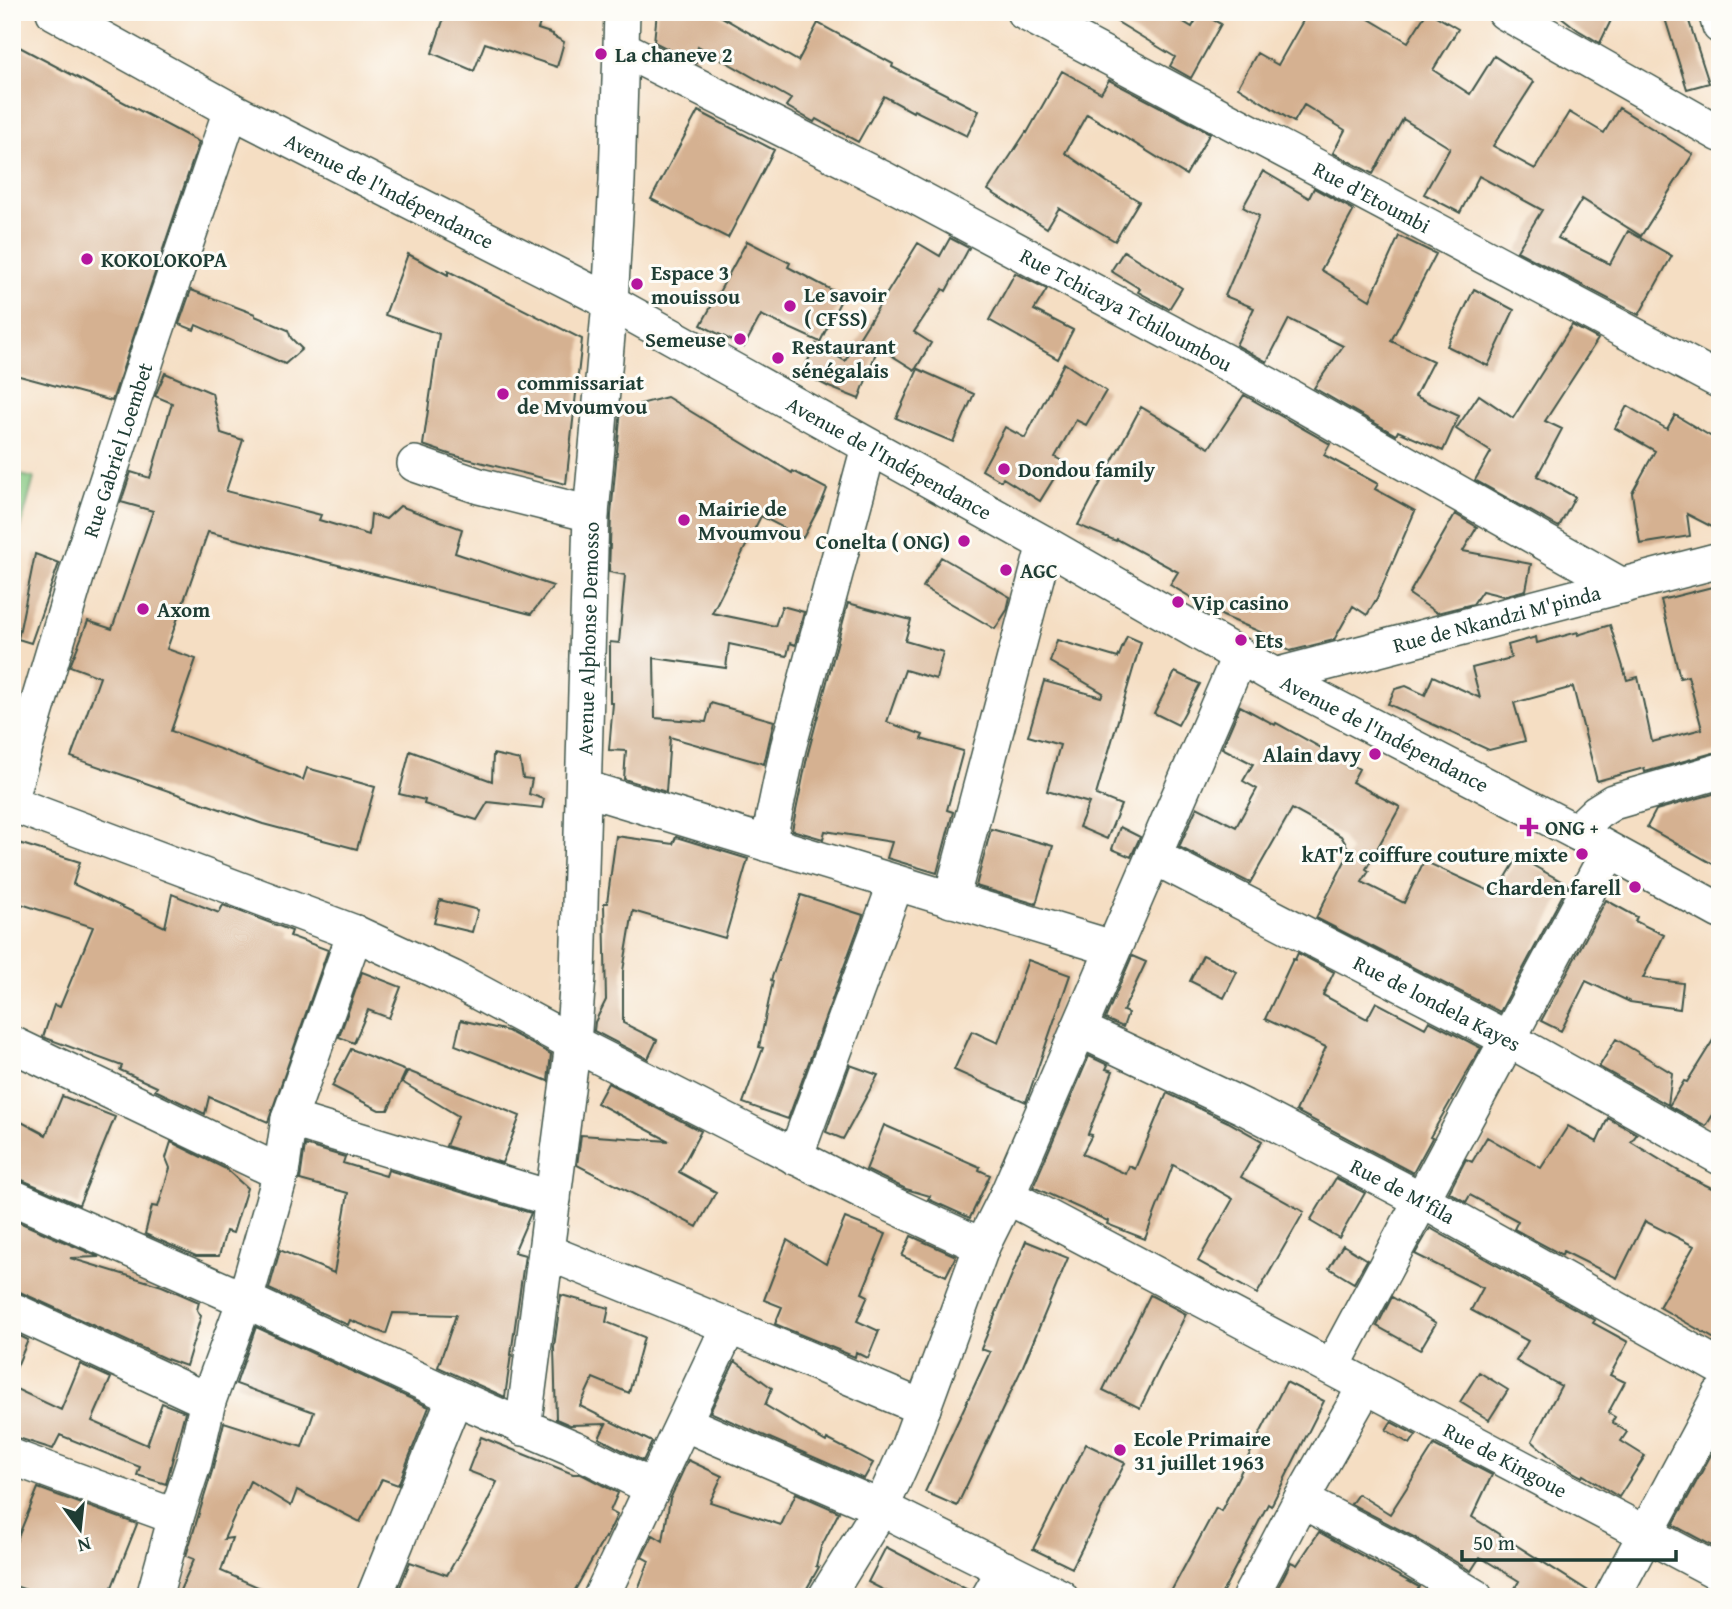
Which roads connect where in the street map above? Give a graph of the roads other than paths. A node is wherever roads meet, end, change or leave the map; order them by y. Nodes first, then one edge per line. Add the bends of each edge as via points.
1 (54, 12) edge
2 (622, 12) edge
3 (1024, 12) edge
4 (1505, 12) edge
5 (1716, 12) edge
6 (89, 21) edge
7 (1720, 26) edge
8 (621, 48) junction
9 (231, 110) junction
10 (1720, 134) edge
11 (610, 302) junction
12 (1720, 381) edge
13 (869, 447) junction
14 (415, 464) dead end
15 (591, 514) junction
16 (1045, 544) junction
17 (1720, 560) edge
18 (1622, 586) junction
19 (1240, 656) junction
20 (1275, 676) junction
21 (1720, 771) edge
22 (584, 788) junction
23 (12, 791) edge
24 (12, 804) edge
25 (1576, 832) junction
26 (768, 844) junction
27 (1609, 851) junction
28 (1153, 856) junction
29 (896, 883) junction
30 (951, 900) junction
31 (1720, 911) edge
32 (355, 933) junction
33 (1112, 948) junction
34 (1079, 1029) junction
35 (1508, 1039) junction
36 (573, 1043) junction
37 (12, 1044) edge
38 (289, 1119) junction
39 (795, 1157) junction
40 (1720, 1157) edge
41 (281, 1173) junction
42 (1007, 1196) junction
43 (12, 1197) edge
44 (553, 1199) junction
45 (1420, 1199) junction
46 (982, 1246) junction
47 (547, 1252) junction
48 (244, 1300) junction
49 (12, 1310) edge
50 (729, 1326) junction
51 (1332, 1367) junction
52 (1720, 1367) edge
53 (1366, 1387) junction
54 (1720, 1395) edge
55 (455, 1397) junction
56 (208, 1401) junction
57 (923, 1408) junction
58 (684, 1423) junction
59 (523, 1428) junction
60 (12, 1457) edge
61 (651, 1487) junction
62 (1301, 1500) junction
63 (881, 1508) junction
64 (176, 1517) junction
65 (1645, 1534) junction
66 (1720, 1573) edge
67 (997, 1583) edge
68 (154, 1597) edge
69 (374, 1597) edge
70 (601, 1597) edge
71 (826, 1597) edge
72 (1060, 1597) edge
73 (1250, 1597) edge
74 (1475, 1597) edge
75 (1612, 1597) edge

1 - 6 street, Avenue de l'Indépendance
2 - 8 street, Avenue Alphonse Demosso
3 - 12 street, Rue d'Etoumbi
4 - 10 street
5 - 7 street
6 - 9 street, Avenue de l'Indépendance
8 - 11 street, Avenue Alphonse Demosso
8 - 18 street, Rue Tchicaya Tchiloumbou via 886,180 1268,385
9 - 11 street, Avenue de l'Indépendance
9 - 23 street, Rue Gabriel Loembet via 83,554
11 - 13 street, Avenue de l'Indépendance
11 - 15 street, Avenue Alphonse Demosso
13 - 16 street, Avenue de l'Indépendance
13 - 26 street via 788,748
14 - 15 street via 479,486
15 - 22 street, Avenue Alphonse Demosso
16 - 19 street, Avenue de l'Indépendance
16 - 30 street
17 - 18 street, Rue de Nkandzi M'pinda
18 - 20 street, Rue de Nkandzi M'pinda
19 - 20 street, Avenue de l'Indépendance
19 - 28 street
20 - 25 street, Avenue de l'Indépendance
21 - 25 street via 1613,802
22 - 26 street
22 - 36 street, Avenue Alphonse Demosso
24 - 32 street
25 - 27 street, Avenue de l'Indépendance
26 - 29 street
27 - 31 street, Avenue de l'Indépendance
27 - 35 street
28 - 33 street
28 - 35 street, Rue de londela Kayes
29 - 30 street
29 - 39 street
30 - 33 street
32 - 36 street via 452,978
32 - 38 street
33 - 34 street
34 - 42 street
34 - 45 street, Rue de M'fila
35 - 40 street, Rue de londela Kayes
35 - 45 street
36 - 39 street
36 - 44 street, Avenue Alphonse Demosso
37 - 41 street
38 - 41 street
38 - 44 street
39 - 46 street
41 - 48 street
42 - 46 street
42 - 51 street, Rue de Kingoue
43 - 48 street
44 - 47 street, Avenue Alphonse Demosso
45 - 51 street
45 - 52 street, Rue de M'fila
46 - 57 street
47 - 50 street
47 - 59 street, Avenue Alphonse Demosso
48 - 55 street
48 - 56 street
49 - 56 street
50 - 57 street
50 - 58 street
51 - 53 street, Rue de Kingoue
53 - 62 street
53 - 65 street, Rue de Kingoue
54 - 65 street
55 - 59 street
55 - 69 street
56 - 64 street
57 - 63 street
58 - 61 street
58 - 63 street
59 - 61 street
60 - 64 street
61 - 70 street
62 - 73 street
62 - 74 street
63 - 67 street
63 - 71 street
64 - 68 street
65 - 66 street, Rue de Kingoue
65 - 75 street
67 - 72 street

